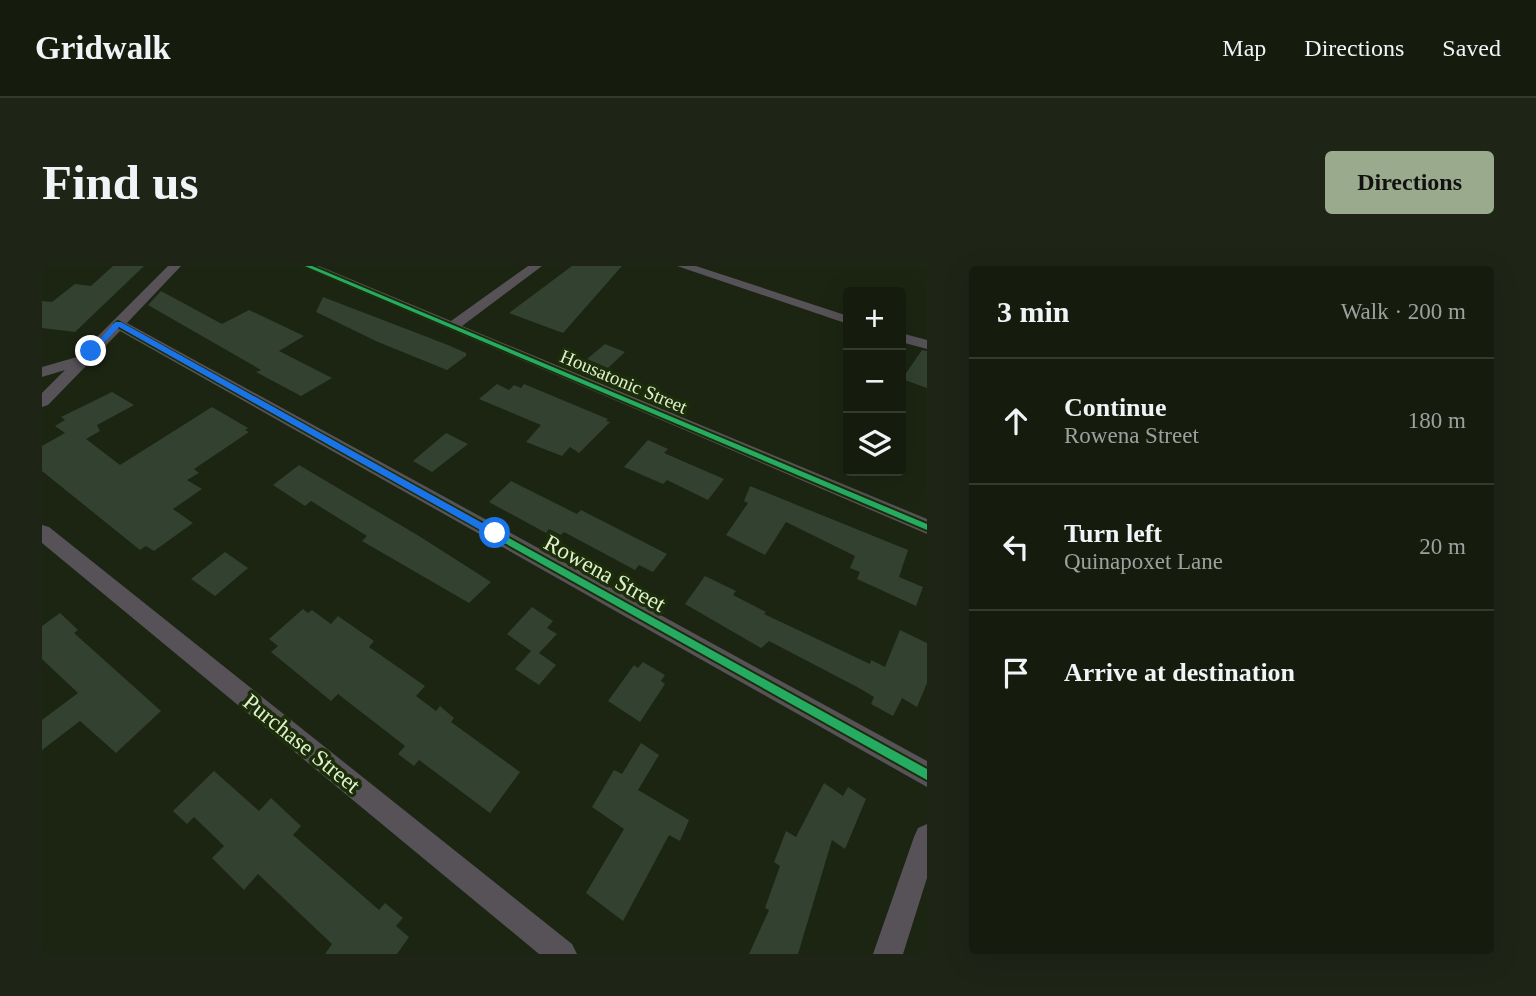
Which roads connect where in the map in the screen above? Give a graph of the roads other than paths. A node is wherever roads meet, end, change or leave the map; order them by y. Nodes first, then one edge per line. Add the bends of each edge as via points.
1 (175, 266) edge
2 (308, 266) edge
3 (536, 266) edge
4 (683, 266) edge
5 (843, 318) edge
6 (118, 324) junction
7 (451, 327) junction
8 (906, 339) edge
9 (927, 345) edge
10 (82, 360) junction
11 (42, 372) edge
12 (42, 402) edge
13 (927, 527) edge
14 (42, 532) edge
15 (927, 775) edge
16 (927, 837) edge
17 (562, 954) edge
18 (888, 954) edge

1 - 6 street
2 - 7 street, Housatonic Street
3 - 7 street
4 - 5 street
6 - 10 street
6 - 15 street, Rowena Street
7 - 13 street, Housatonic Street
8 - 9 street
10 - 11 street
10 - 12 street
14 - 17 street, Purchase Street
16 - 18 street

